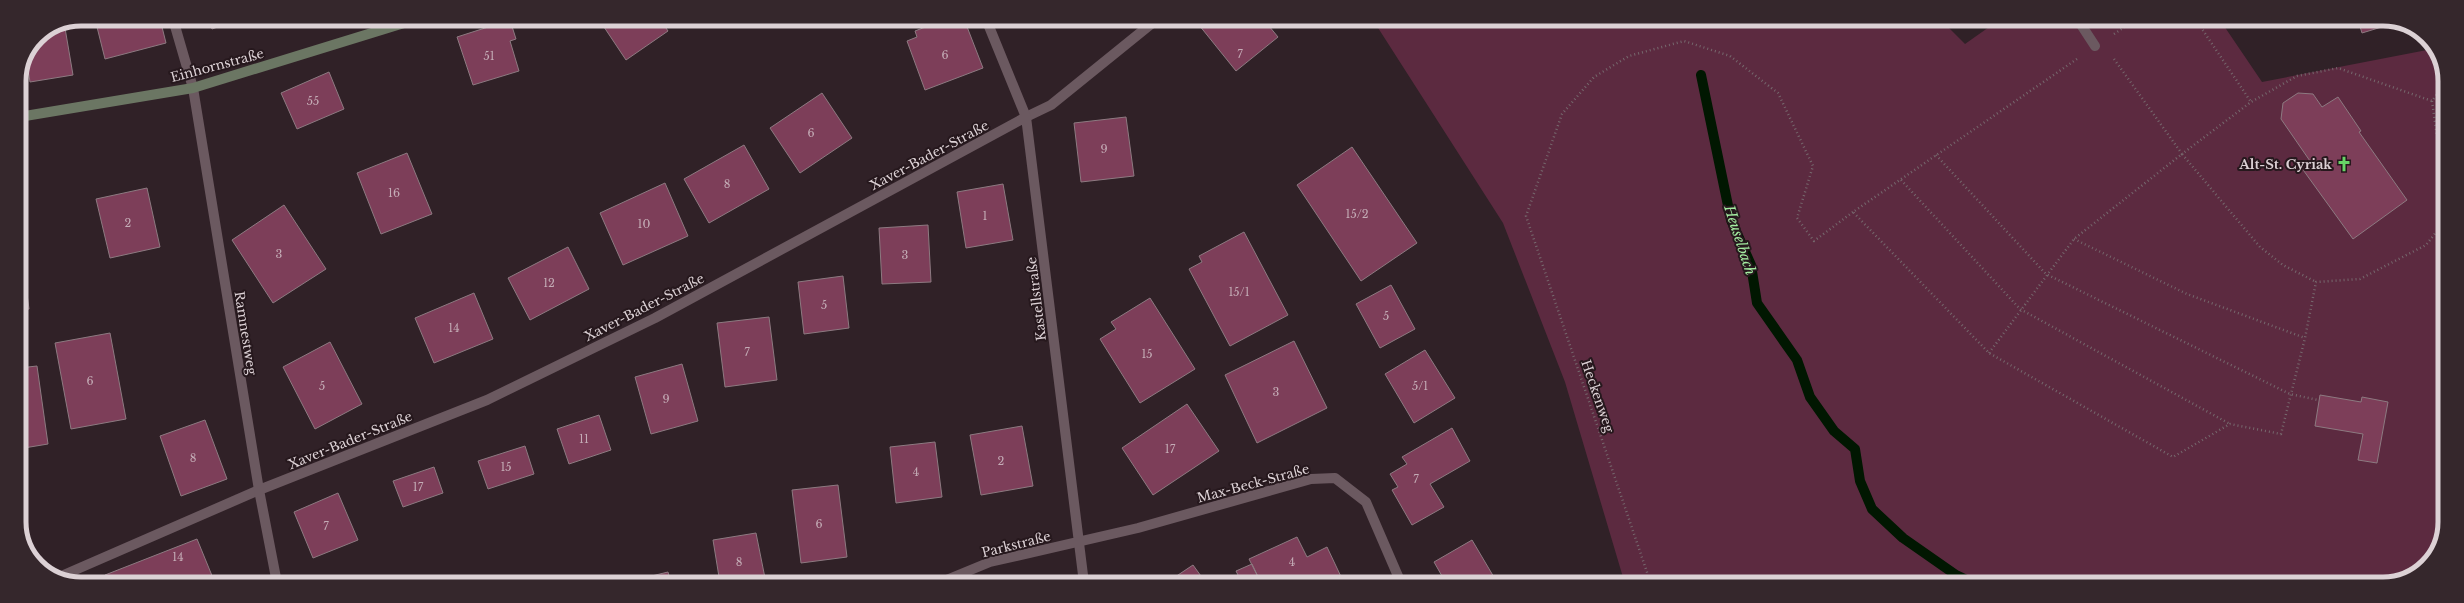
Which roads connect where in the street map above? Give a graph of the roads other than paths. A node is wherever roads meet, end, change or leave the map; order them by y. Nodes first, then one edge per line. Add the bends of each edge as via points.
1 (175, 26) edge
2 (394, 26) edge
3 (988, 26) edge
4 (1149, 26) edge
5 (2082, 26) edge
6 (2095, 46) road end
7 (192, 88) junction
8 (26, 116) edge
9 (1026, 117) junction
10 (259, 490) junction
11 (1078, 542) junction
12 (65, 574) edge
13 (276, 577) edge
14 (954, 577) edge
15 (1083, 577) edge
16 (1398, 577) edge

1 - 7 street, Ramnestweg
2 - 7 main road, Einhornstraße
3 - 9 street, Kastellstraße
4 - 9 street, Xaver-Bader-Straße via 1051,105
5 - 6 street
7 - 8 main road, Einhornstraße
7 - 10 street, Ramnestweg
9 - 10 street, Xaver-Bader-Straße via 648,322 487,400
9 - 11 street, Kastellstraße
10 - 12 street, Xaver-Bader-Straße
10 - 13 street, Ramnestweg
11 - 14 street, Parkstraße via 990,562
11 - 15 street, Kastellstraße
11 - 16 street, Max-Beck-Straße via 1138,528 1311,479 1335,478 1366,502

